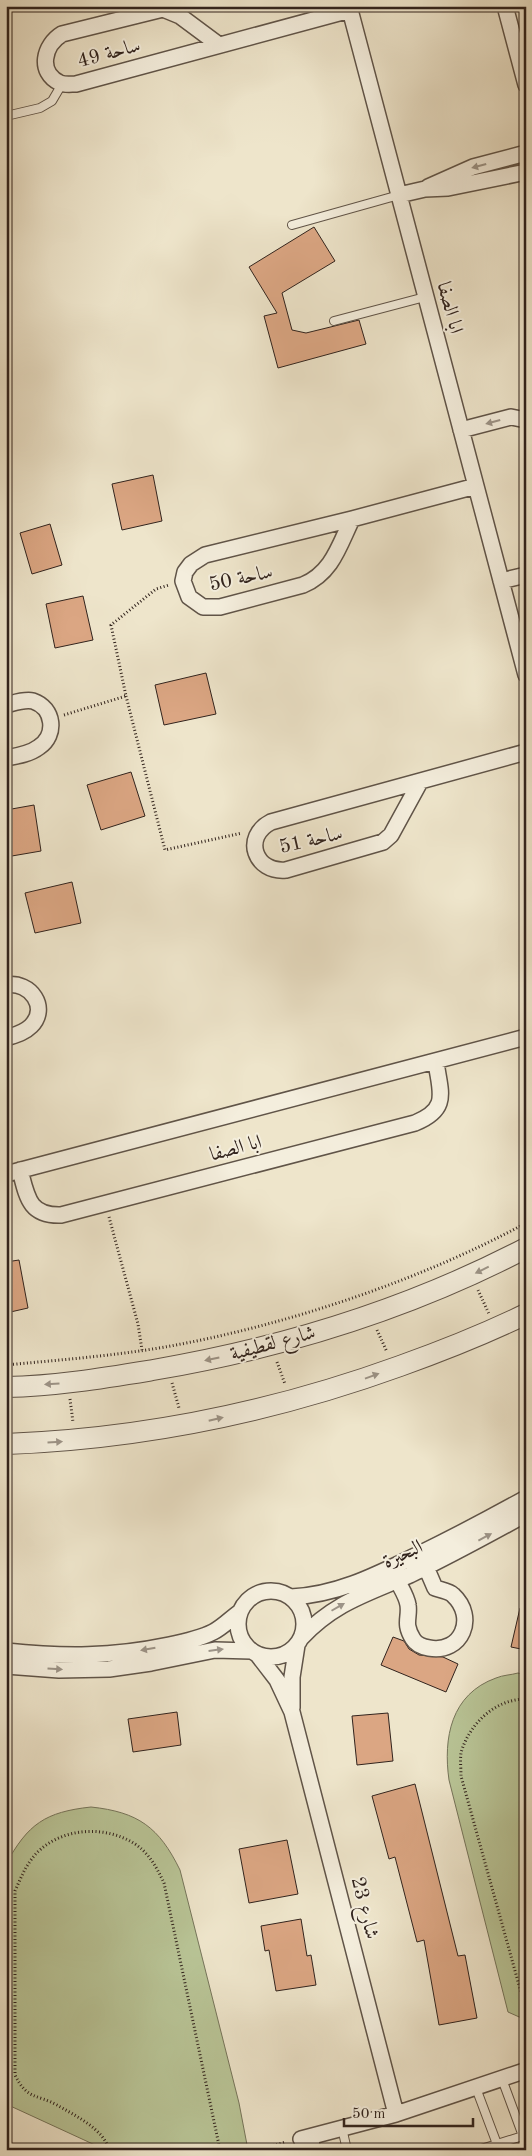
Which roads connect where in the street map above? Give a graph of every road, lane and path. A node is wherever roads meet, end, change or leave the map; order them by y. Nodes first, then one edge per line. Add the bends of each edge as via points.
1 (505, 6) edge
2 (349, 8) edge
3 (219, 46) junction
4 (62, 84) junction
5 (526, 85) edge
6 (6, 116) edge
7 (526, 153) edge
8 (526, 172) edge
9 (425, 189) junction
10 (399, 195) junction
11 (292, 225) dead end
12 (426, 297) junction
13 (334, 322) dead end
14 (526, 420) edge
15 (461, 430) junction
16 (476, 486) junction
17 (352, 519) junction
18 (526, 575) edge
19 (183, 581) junction
20 (501, 581) junction
21 (526, 675) edge
22 (126, 696) junction
23 (6, 705) edge
24 (50, 719) junction
25 (526, 752) edge
26 (6, 758) edge
27 (420, 782) junction
28 (260, 829) junction
29 (6, 985) edge
30 (526, 1037) edge
31 (6, 1038) edge
32 (436, 1062) junction
33 (13, 1172) edge
34 (106, 1204) junction
35 (526, 1223) edge
36 (526, 1248) edge
37 (471, 1275) junction
38 (526, 1314) edge
39 (369, 1315) junction
40 (496, 1328) junction
41 (272, 1346) junction
42 (142, 1350) junction
43 (6, 1365) edge
44 (168, 1367) junction
45 (394, 1368) junction
46 (68, 1383) junction
47 (6, 1387) edge
48 (291, 1401) junction
49 (183, 1426) junction
50 (76, 1440) junction
51 (6, 1444) edge
52 (526, 1498) edge
53 (526, 1514) edge
54 (427, 1561) junction
55 (397, 1580) junction
56 (291, 1597) junction
57 (240, 1612) junction
58 (299, 1641) junction
59 (6, 1651) edge
60 (254, 1653) junction
61 (92, 1663) junction
62 (6, 1666) edge
63 (526, 1700) edge
64 (292, 1712) junction
65 (526, 1998) edge
66 (524, 2071) dead end
67 (502, 2079) junction
68 (476, 2088) junction
69 (396, 2114) junction
70 (342, 2128) junction
71 (524, 2135) edge
72 (311, 2141) edge
73 (497, 2144) junction
74 (109, 2150) edge
75 (220, 2150) edge
76 (256, 2150) edge
77 (347, 2150) edge
78 (478, 2150) edge

1 - 5 street
2 - 3 street, ساحة 49
2 - 10 street, ابا الصفا
3 - 4 street, ساحة 49 via 76,84
3 - 4 street, ساحة 49 via 171,12 152,10 62,34 54,39 45,57 46,68 52,78
4 - 6 lane via 46,105
7 -> 9 street via 472,167
8 - 9 street via 448,188
9 - 10 street
10 - 11 lane
10 - 12 street, ابا الصفا
12 - 13 lane
12 - 15 street, ابا الصفا
14 -> 15 street via 511,417
15 - 16 street, ابا الصفا
16 - 17 street, ساحة 50
16 - 20 street, ابا الصفا
17 - 19 street, ساحة 50 via 205,554 191,564
17 - 19 street, ساحة 50 via 323,574 316,580 212,608 196,604 189,597
18 - 20 street
19 - 22 path via 156,589 111,625
20 - 21 street, ابا الصفا
22 - 24 path
22 - 28 path via 165,850
23 - 24 street via 31,701 46,709
24 - 26 street via 52,729 39,747
25 - 27 street, ساحة 51
27 - 28 street, ساحة 51 via 271,822
27 - 28 street, ساحة 51 via 391,835 373,846 279,871 264,865 258,858 254,845
29 - 31 street via 26,987 32,992 38,1010 31,1026
30 - 32 street, ابا الصفا
32 - 33 street, ابا الصفا
32 - 34 street, ابا الصفا via 441,1096 438,1108 430,1117
33 - 34 street, ابا الصفا via 27,1198 37,1210 48,1215
34 - 42 path
35 - 42 path via 416,1275 338,1302 251,1328
36 -> 37 street, شارع لقطيفية
37 - 39 street, شارع لقطيفية
37 - 40 path
38 - 40 street
39 - 41 street, شارع لقطيفية
39 - 45 path
40 - 45 street
41 -> 44 street, شارع لقطيفية
41 - 48 path
42 - 43 path
44 - 46 street, شارع لقطيفية
44 - 49 path
48 -> 45 street
46 -> 47 street, شارع لقطيفية
46 - 50 path
49 -> 48 street
49 - 50 street
51 -> 50 street
52 - 54 street, البحيرة
54 -> 53 street, البحيرة
54 - 55 street, البحيرة
54 - 55 street via 435,1588 453,1594 466,1619 462,1635 450,1646 439,1650 423,1647 414,1640 406,1622 408,1606
54 - 56 street, البحيرة via 320,1595
58 -> 55 street, البحيرة via 334,1609
56 - 57 street via 277,1591 262,1592 249,1599
56 - 58 street via 303,1616
57 - 60 street via 241,1640
57 -> 61 street via 205,1636
58 - 60 street via 292,1650 279,1656 264,1657
58 - 64 street, شارع 23 via 292,1677
59 - 61 street
61 -> 60 street via 151,1663 215,1650
60 - 64 street, شارع 23 via 277,1680
62 -> 61 street via 59,1670
63 - 65 path via 501,1704 482,1716 468,1734 461,1754 461,1776 522,1996
64 - 69 street, شارع 23
66 - 67 street
67 - 68 street
67 - 71 lane
68 - 69 street
68 - 73 lane
69 - 70 street
70 - 72 street
70 - 77 lane
71 - 73 lane
72 - 76 path
73 - 78 lane
74 - 75 path via 101,2134 55,2104 27,2092 15,2075 15,1891 25,1868 41,1849 63,1836 87,1831 112,1833 135,1844 153,1861 164,1883

